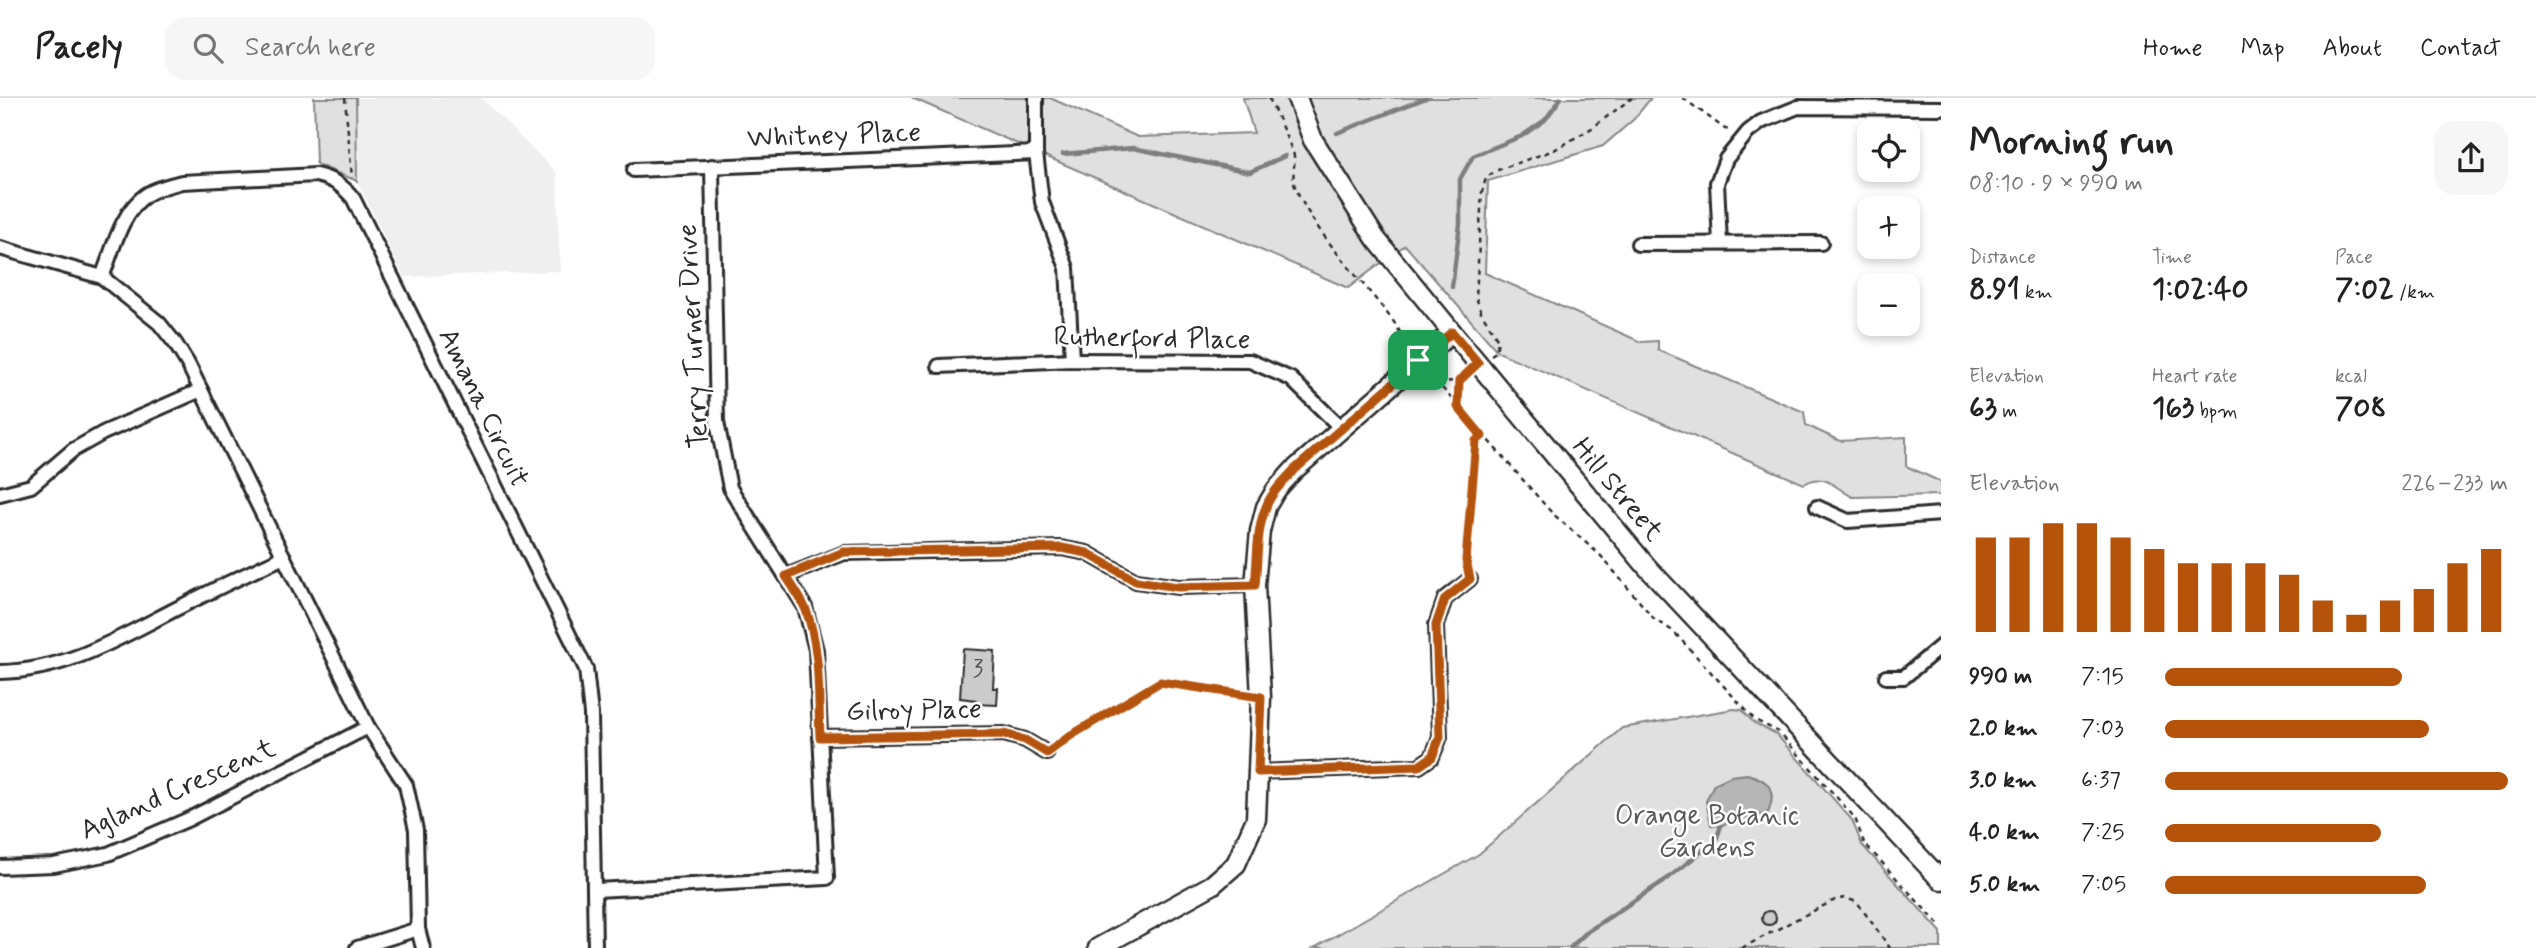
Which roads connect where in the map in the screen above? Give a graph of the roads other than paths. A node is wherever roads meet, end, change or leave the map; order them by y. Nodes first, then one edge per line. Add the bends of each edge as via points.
1 (1036, 98) edge
2 (1297, 98) edge
3 (1941, 108) edge
4 (1036, 153) junction
5 (712, 166) junction
6 (634, 170) dead end
7 (1720, 243) junction
8 (1821, 243) dead end
9 (1638, 244) dead end
10 (0, 248) edge
11 (102, 277) junction
12 (1452, 332) junction
13 (1072, 360) junction
14 (939, 366) dead end
15 (201, 390) junction
16 (1341, 428) junction
17 (0, 494) edge
18 (1817, 507) dead end
19 (1941, 514) edge
20 (284, 557) junction
21 (786, 576) junction
22 (1470, 579) road end
23 (1255, 585) junction
24 (1941, 646) edge
25 (0, 673) edge
26 (1886, 677) dead end
27 (368, 727) junction
28 (820, 737) junction
29 (1047, 753) road end
30 (1258, 772) junction
31 (0, 867) edge
32 (1941, 880) edge
33 (596, 890) junction
34 (418, 929) junction
35 (357, 948) edge
36 (423, 948) edge
37 (596, 948) edge
38 (1098, 948) edge

1 - 4 street
2 - 12 main road, Hill Street via 1314,140 1376,239
3 - 7 street via 1798,107 1761,122 1726,159 1717,183
4 - 5 street, Whitney Place
4 - 13 street via 1042,202 1067,268
5 - 6 street, Whitney Place
5 - 21 street, Terry Turner Drive via 717,422 730,488
7 - 8 street
7 - 9 street
10 - 11 street
11 - 15 street via 159,323
11 - 33 street, Amana Circuit via 127,217 148,193 182,182 316,175 343,186 586,669
12 - 16 main road
12 - 32 main road, Hill Street via 1647,567
13 - 14 street, Rutherford Place
13 - 16 street, Rutherford Place via 1250,360 1292,379
15 - 17 street via 103,433 74,450 31,486
15 - 20 street
16 - 23 main road via 1293,471 1266,507
18 - 19 street via 1848,521
20 - 25 street via 94,652 54,665
20 - 27 street
21 - 23 street via 844,552 1062,548 1087,553 1136,581 1178,587
21 - 28 street, Terry Turner Drive via 813,631
22 - 30 street via 1445,599 1436,625 1440,737 1432,757 1419,766
23 - 30 main road via 1261,697
24 - 26 street via 1904,677
27 - 31 street, Agland Crescent via 108,854 54,865
27 - 34 street via 406,785 412,806
28 - 29 street, Gilroy Place via 1004,734
28 - 33 street, Terry Turner Drive via 827,878
30 - 38 main road via 1256,819 1236,864 1212,885
33 - 37 street, Amana Circuit
34 - 35 street
34 - 36 street

